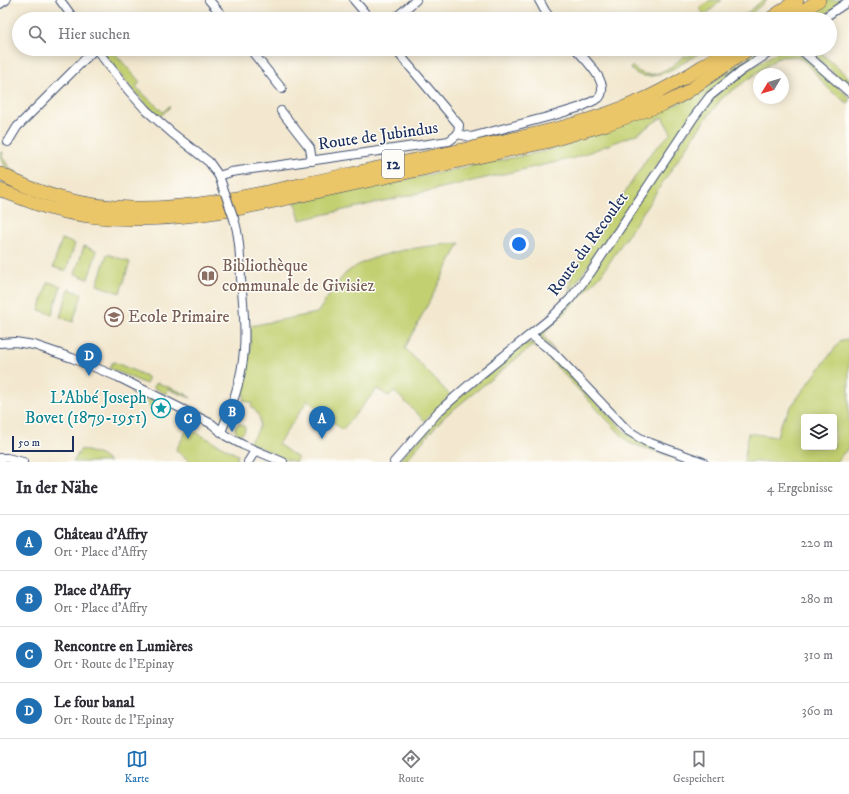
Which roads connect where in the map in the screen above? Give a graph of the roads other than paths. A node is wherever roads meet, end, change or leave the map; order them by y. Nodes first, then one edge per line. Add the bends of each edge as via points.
1 (6, 0) edge
2 (60, 0) edge
3 (209, 0) edge
4 (354, 0) edge
5 (416, 0) edge
6 (539, 0) edge
7 (819, 0) edge
8 (849, 1) edge
9 (801, 3) edge
10 (0, 4) edge
11 (69, 12) edge
12 (219, 12) edge
13 (364, 12) edge
14 (402, 12) edge
15 (546, 12) edge
16 (784, 12) edge
17 (795, 12) edge
18 (832, 12) edge
19 (88, 56) edge
20 (101, 56) edge
21 (256, 56) edge
22 (402, 56) edge
23 (582, 56) edge
24 (718, 56) edge
25 (739, 56) edge
26 (764, 56) edge
27 (808, 56) edge
28 (282, 88) dead end
29 (849, 92) edge
30 (281, 111) dead end
31 (458, 134) junction
32 (8, 142) dead end
33 (312, 161) junction
34 (0, 174) edge
35 (220, 176) junction
36 (0, 190) edge
37 (531, 335) junction
38 (0, 343) edge
39 (221, 432) junction
40 (255, 451) junction
41 (0, 458) edge
42 (22, 462) edge
43 (248, 462) edge
44 (283, 462) edge
45 (394, 462) edge
46 (703, 462) edge

1 - 10 street
2 - 11 street
3 - 12 street
4 - 13 street
5 - 14 street
6 - 15 street
7 - 9 highway
8 - 18 street
9 - 16 highway
9 - 17 highway
19 - 32 street via 17,127
20 - 35 street via 146,110 209,162
21 - 28 street
22 - 31 street, Route de Jubindus via 459,125
23 - 31 street via 600,78 602,91 599,98 581,107 471,137
24 - 34 highway, 12 via 643,100 577,124 207,203 152,208 100,206 42,192
25 - 36 highway, 12 via 684,94 664,104 601,126 546,142 242,208 160,218 99,217 48,208
26 - 37 street, Route du Recoulet via 740,71 710,96 591,272 570,299
27 - 29 street
30 - 33 street, Route de Jubindus via 310,148
31 - 33 street, Route de Jubindus via 449,141
33 - 35 street, Route de Jubindus via 231,172
35 - 39 street, bridge via 237,229 244,324 241,373 234,400
37 - 45 street, Route du Recoulet via 439,410
37 - 46 street via 554,353 627,430 645,441
38 - 39 street via 23,342 84,363 134,384 212,424
39 - 40 street
40 - 43 street
40 - 44 street
41 - 42 street

